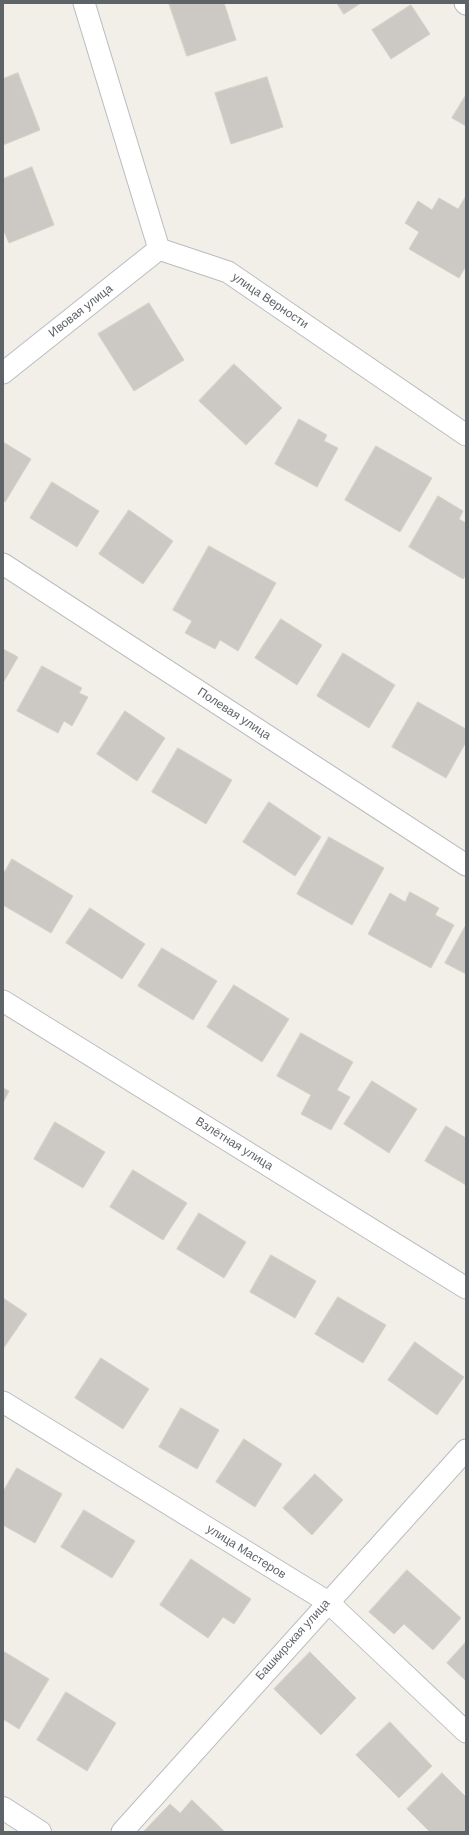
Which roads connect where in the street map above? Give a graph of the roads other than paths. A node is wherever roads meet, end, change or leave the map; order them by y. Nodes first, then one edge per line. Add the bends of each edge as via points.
1 (84, 3) edge
2 (159, 249) junction
3 (3, 373) edge
4 (466, 435) edge
5 (3, 564) edge
6 (466, 865) edge
7 (3, 1001) edge
8 (466, 1288) edge
9 (3, 1402) edge
10 (466, 1450) edge
11 (328, 1602) junction
12 (466, 1732) edge
13 (3, 1808) edge
14 (40, 1832) edge
15 (122, 1832) edge

1 - 2 street
2 - 3 street, Ивовая улица
2 - 4 street, улица Верности via 228,272
5 - 6 street, Полевая улица
7 - 8 street, Взлётная улица
9 - 11 street, улица Мастеров
10 - 11 street, Башкирская улица
11 - 12 street, улица Мастеров
11 - 15 street, Башкирская улица
13 - 14 street

